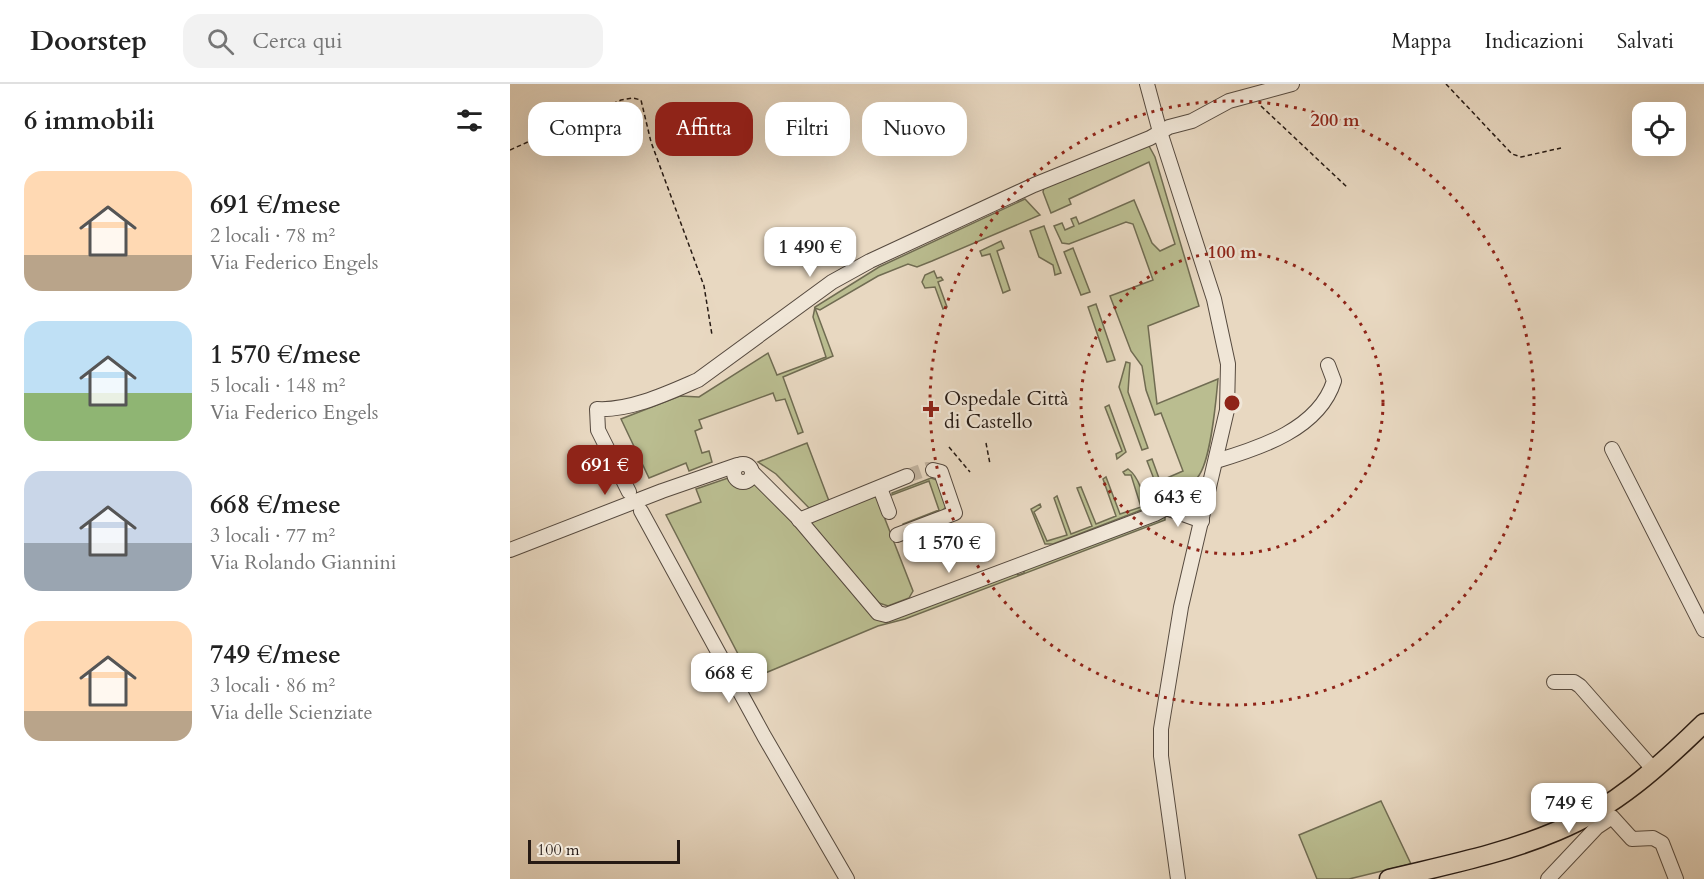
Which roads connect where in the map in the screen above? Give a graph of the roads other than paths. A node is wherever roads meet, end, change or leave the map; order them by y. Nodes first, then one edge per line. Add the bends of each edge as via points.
1 (1147, 84) edge
2 (1292, 84) edge
3 (1160, 132) junction
4 (1328, 365) dead end
5 (1612, 449) dead end
6 (1216, 461) junction
7 (933, 470) dead end
8 (907, 476) tunnel mouth
9 (880, 488) junction
10 (629, 492) dead end
11 (1208, 498) junction
12 (1166, 508) junction
13 (640, 511) dead end
14 (889, 512) dead end
15 (799, 520) junction
16 (1202, 521) junction
17 (897, 535) dead end
18 (510, 550) edge
19 (1704, 630) edge
20 (1554, 682) dead end
21 (1704, 723) edge
22 (1654, 770) junction
23 (1179, 877) edge
24 (847, 879) edge
25 (1389, 879) edge
26 (1548, 879) edge
27 (1676, 879) edge

1 - 3 street
2 - 3 street via 1229,101 1192,121
3 - 6 street via 1214,299 1228,364 1227,410
3 - 10 street via 870,261 832,282 698,380 611,410 597,409 598,430
4 - 6 street via 1334,381 1329,398 1299,427 1256,449
5 - 19 street
6 - 11 street
7 - 17 street via 941,472 955,513
8 - 9 street
9 - 14 street
9 - 15 street
11 - 12 street via 1189,497
11 - 16 street
12 - 15 street via 886,615 878,613
12 - 16 street
13 - 24 street
15 - 18 street via 772,490 750,476 748,465 712,473
16 - 23 street via 1181,607 1161,729 1161,756
20 - 22 street via 1574,682 1580,686
21 - 22 main road
22 - 25 main road via 1600,809 1558,831 1492,854
26 - 27 street via 1596,827 1612,817 1632,839 1653,838 1662,843

